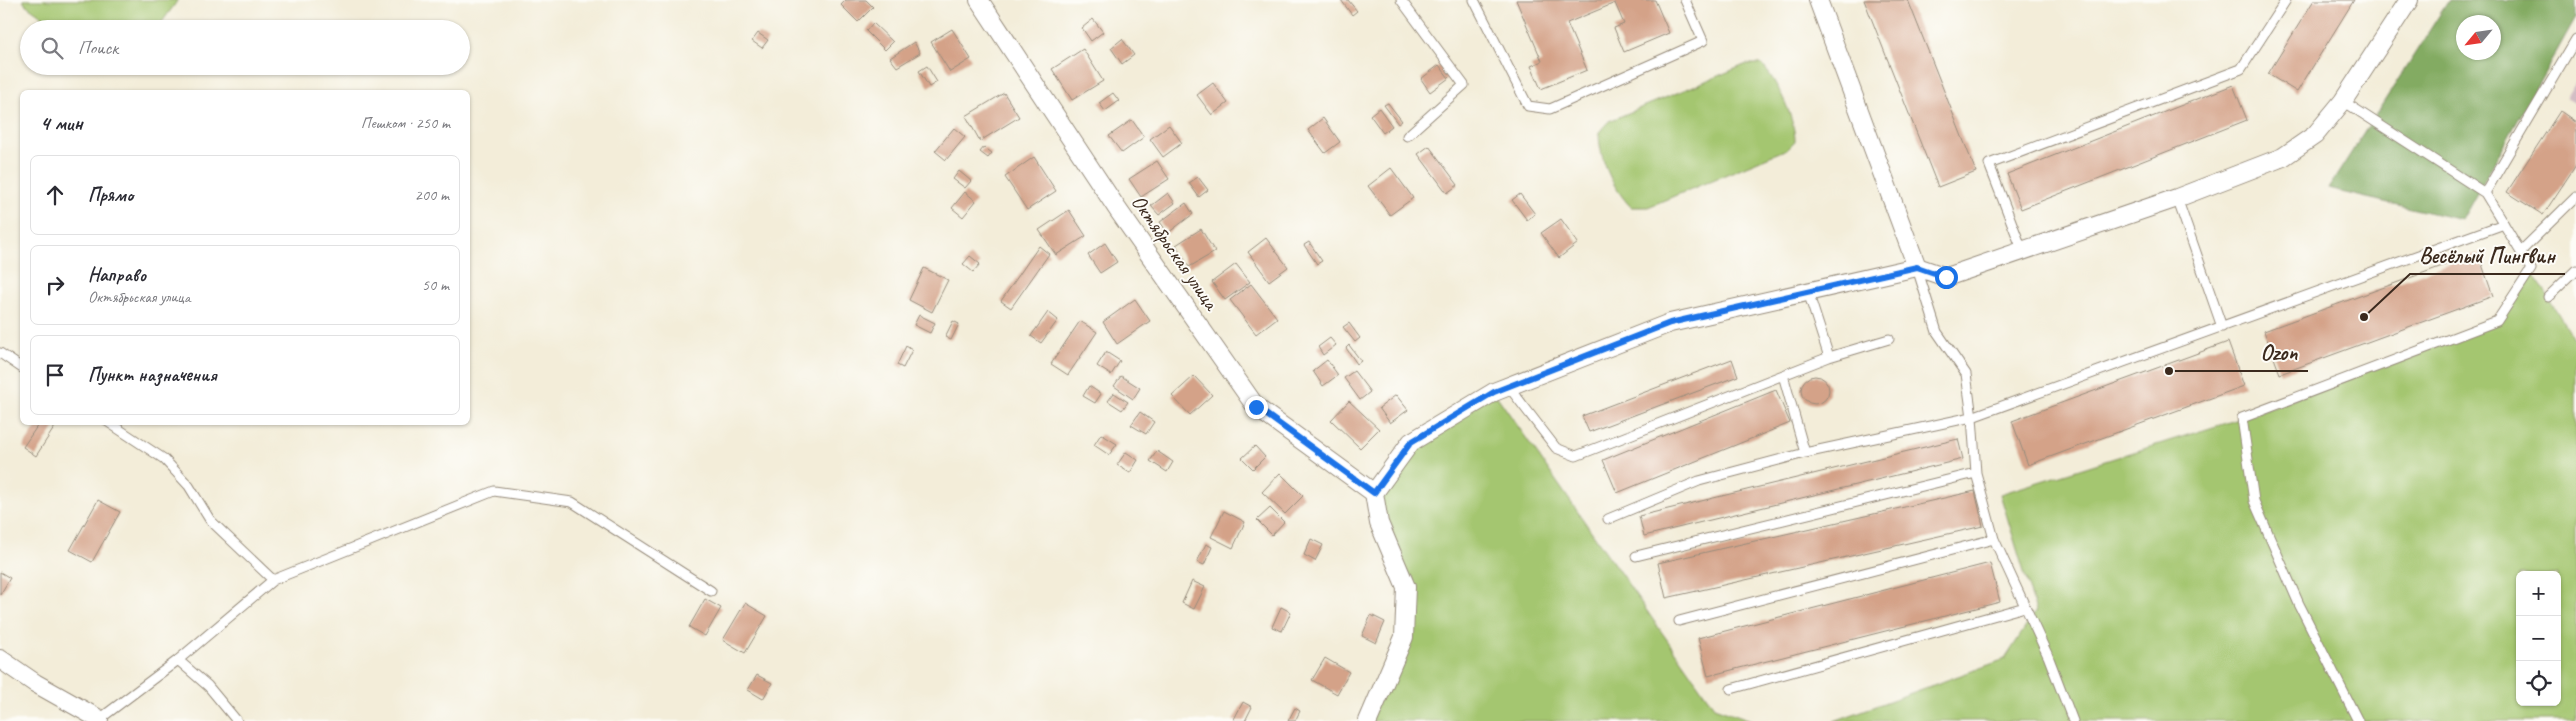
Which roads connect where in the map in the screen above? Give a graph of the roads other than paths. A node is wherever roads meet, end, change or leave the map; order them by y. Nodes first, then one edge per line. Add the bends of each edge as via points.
1 (979, 0) edge
2 (1401, 0) edge
3 (1474, 0) edge
4 (1685, 0) edge
5 (1818, 0) edge
6 (2286, 0) edge
7 (2409, 0) edge
8 (2576, 39) edge
9 (2344, 101) junction
10 (1407, 136) dead end
11 (2485, 193) junction
12 (2576, 197) edge
13 (2177, 198) junction
14 (2504, 224) junction
15 (2521, 251) junction
16 (2023, 252) junction
17 (1917, 267) junction
18 (2576, 270) edge
19 (1808, 292) junction
20 (2548, 297) dead end
21 (2222, 327) junction
22 (1889, 339) dead end
23 (0, 353) edge
24 (1829, 357) junction
25 (20, 367) edge
26 (1783, 375) junction
27 (1508, 386) junction
28 (1972, 417) junction
29 (113, 425) edge
30 (1804, 453) junction
31 (1976, 473) junction
32 (1374, 493) junction
33 (1608, 519) dead end
34 (1994, 540) junction
35 (1636, 556) dead end
36 (273, 580) junction
37 (711, 591) dead end
38 (2025, 607) junction
39 (1679, 621) dead end
40 (0, 659) edge
41 (178, 660) junction
42 (1731, 689) dead end
43 (98, 720) edge
44 (237, 721) edge
45 (1368, 721) edge
46 (2073, 721) edge
47 (2358, 721) edge

1 - 32 street, Октябрьская улица via 1118,210 1256,407
2 - 10 lane via 1464,85
3 - 4 lane via 1528,106 1550,109 1703,41
5 - 17 street
6 - 16 lane via 2240,69 1989,164
7 - 9 street
8 - 11 lane
9 - 11 lane
9 - 13 street via 2315,135 2283,157
11 - 14 lane
12 - 15 lane
13 - 16 street
13 - 21 lane
14 - 15 lane
14 - 21 lane
15 - 47 lane via 2532,269 2497,321 2242,418 2254,501 2299,604
16 - 17 street via 1946,277
17 - 19 street
17 - 28 lane via 1937,332 1966,374
18 - 20 lane
19 - 24 lane
19 - 27 street via 1670,323
21 - 28 lane
22 - 24 lane
23 - 25 lane
24 - 26 lane
26 - 27 lane via 1576,456 1556,448
26 - 30 lane
27 - 32 street via 1411,442
28 - 30 lane
28 - 31 lane
29 - 36 lane via 164,459 189,486 210,520
30 - 33 lane via 1700,481
31 - 34 lane
31 - 35 lane
32 - 45 street via 1379,523 1406,587 1404,637
34 - 38 lane
34 - 39 lane
36 - 37 lane via 494,491 572,502
36 - 41 lane
38 - 42 lane
38 - 46 lane
40 - 43 street
41 - 43 lane
41 - 44 lane via 208,686

